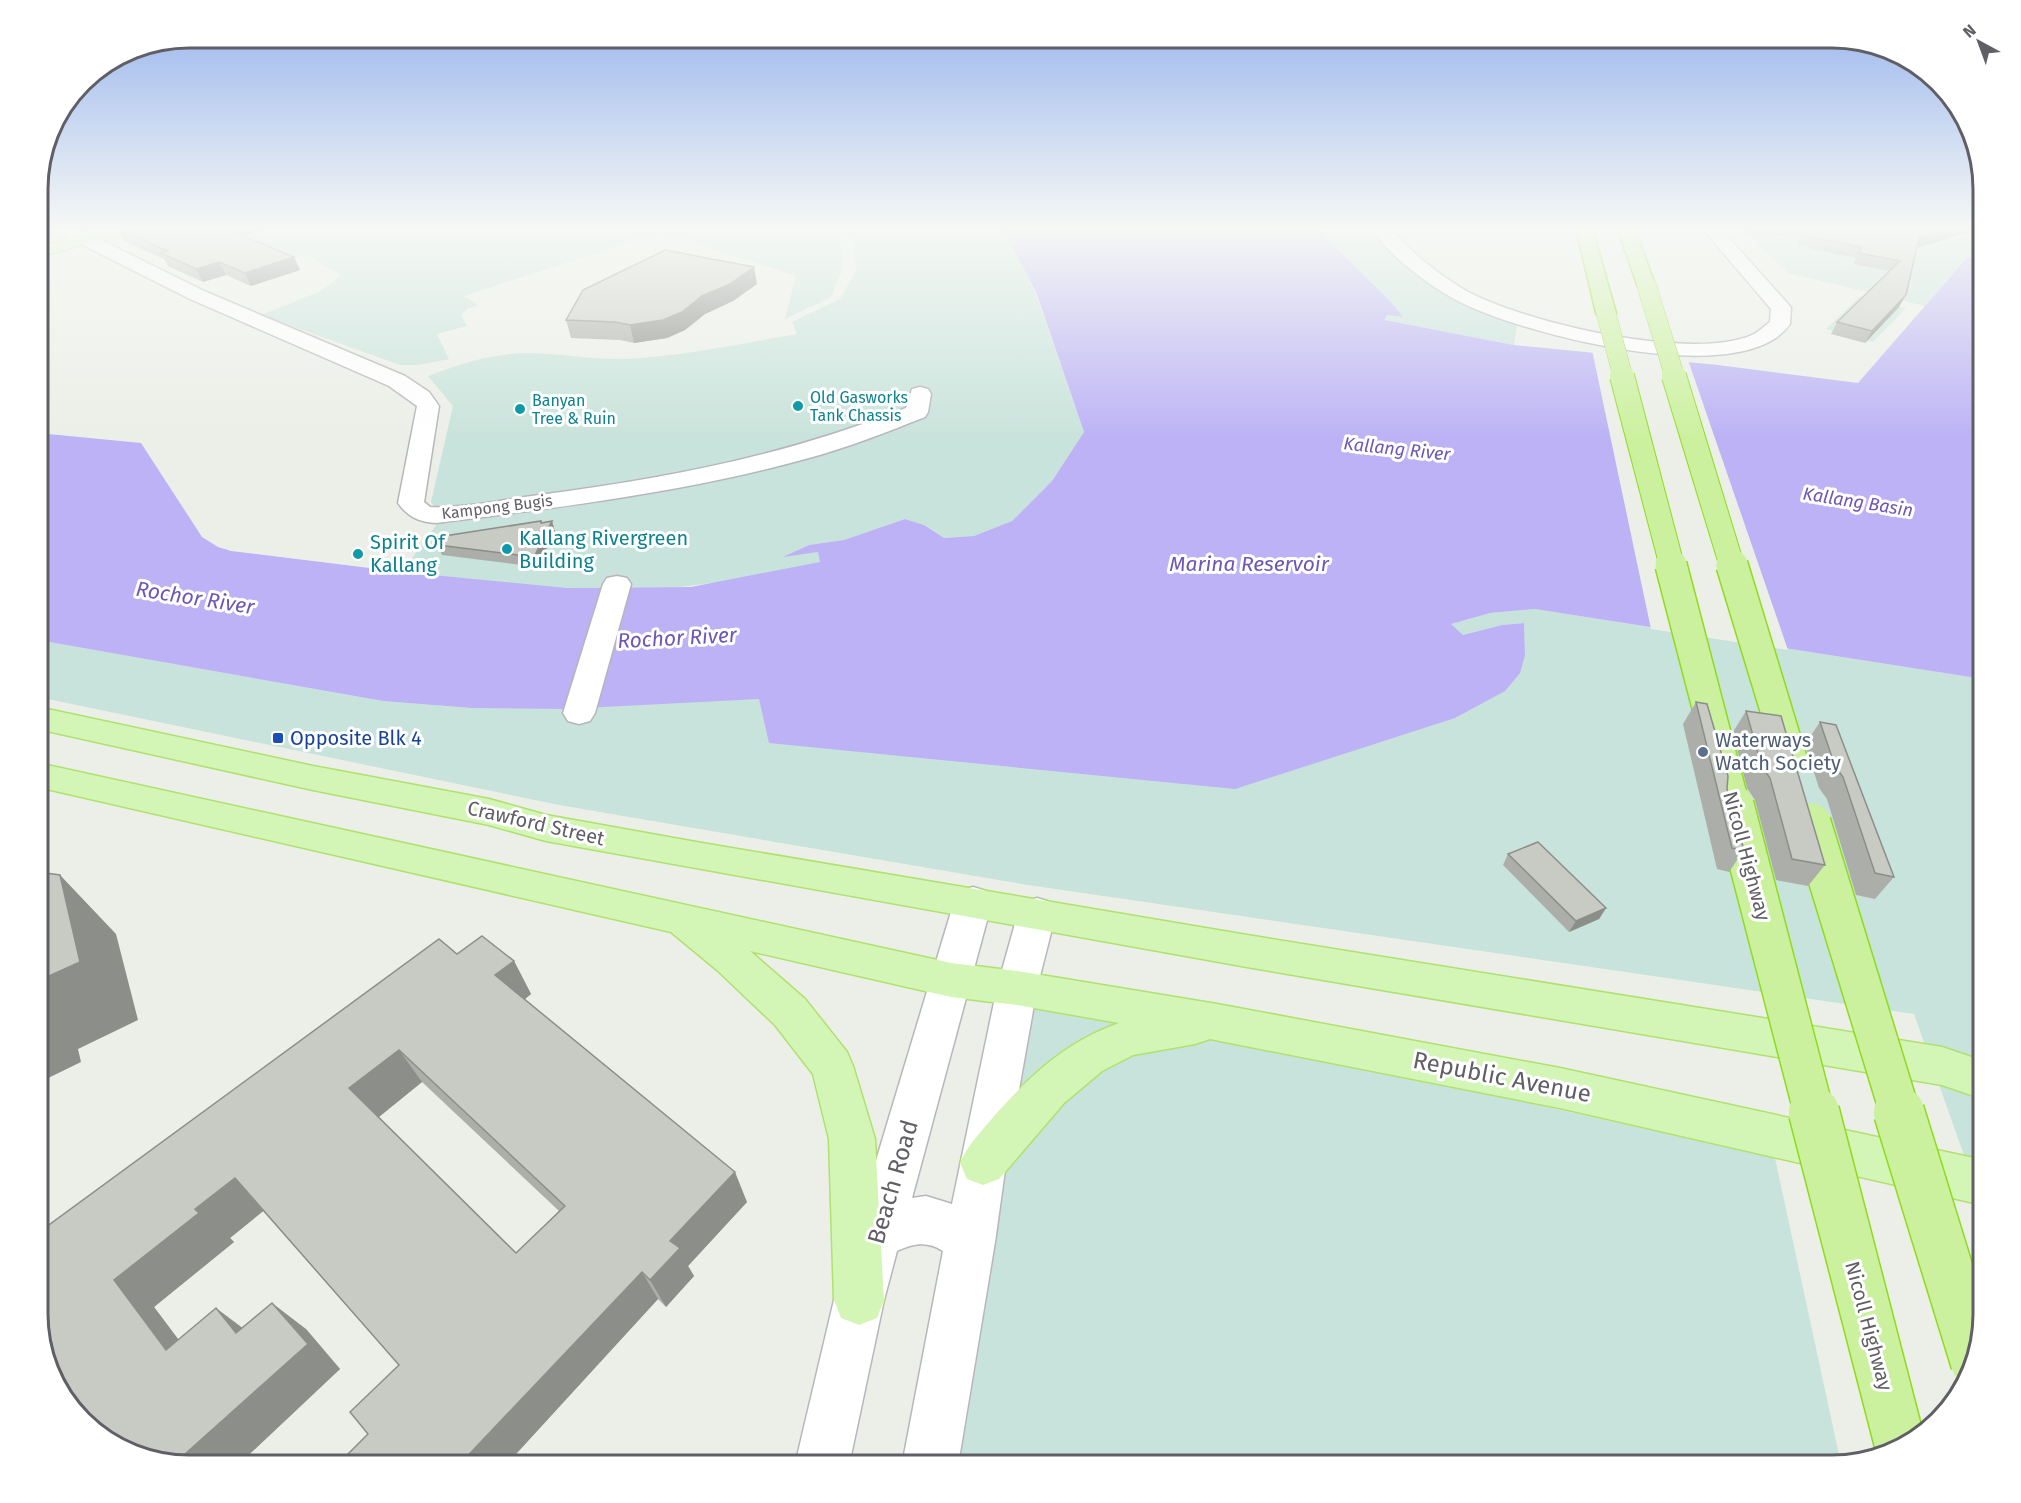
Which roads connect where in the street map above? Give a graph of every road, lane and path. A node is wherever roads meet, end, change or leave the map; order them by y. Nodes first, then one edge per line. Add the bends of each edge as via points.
1 (204, 298) edge
2 (1466, 298) edge
3 (1503, 298) edge
4 (1604, 298) edge
5 (1650, 298) edge
6 (1748, 298) edge
7 (1771, 298) edge
8 (1751, 302) dead end
9 (1743, 324) dead end
10 (920, 394) dead end
11 (617, 584) dead end
12 (579, 713) dead end
13 (48, 720) edge
14 (48, 778) edge
15 (973, 902) junction
16 (1037, 913) junction
17 (675, 917) junction
18 (951, 980) junction
19 (1017, 988) junction
20 (1217, 1022) junction
21 (1973, 1077) edge
22 (983, 1163) junction
23 (1973, 1181) edge
24 (878, 1235) junction
25 (971, 1242) junction
26 (860, 1300) junction
27 (1970, 1342) edge
28 (1898, 1438) edge
29 (825, 1455) edge
30 (932, 1455) edge

1 - 10 street, Kampong Bugis via 397,381 421,397 428,406 411,503 424,514 545,501 774,462 917,412
2 - 7 street via 1531,323 1595,339 1693,349 1732,347 1760,339 1780,324 1781,308
3 - 9 street via 1572,321 1631,333 1689,337
4 - 28 highway, Nicoll Highway, bridge
5 - 27 highway, bridge
6 - 8 street
11 - 12 street
13 - 15 main road, Crawford Street via 489,812 546,828
14 - 17 main road
15 - 16 main road, Crawford Street
15 - 18 street, Beach Road
16 - 19 street
16 - 21 main road via 1942,1066
17 - 18 main road
17 - 26 main road via 731,958 790,1012 832,1066 852,1139
18 - 19 main road
18 - 24 street, Beach Road
19 - 20 main road, Republic Avenue
19 - 22 street
20 - 22 main road via 1131,1037 1094,1052 1061,1076
20 - 23 main road, Republic Avenue via 1560,1088
22 - 25 street
24 - 25 street via 928,1219 951,1226
24 - 26 street, Beach Road
25 - 30 street
26 - 29 street, Beach Road

